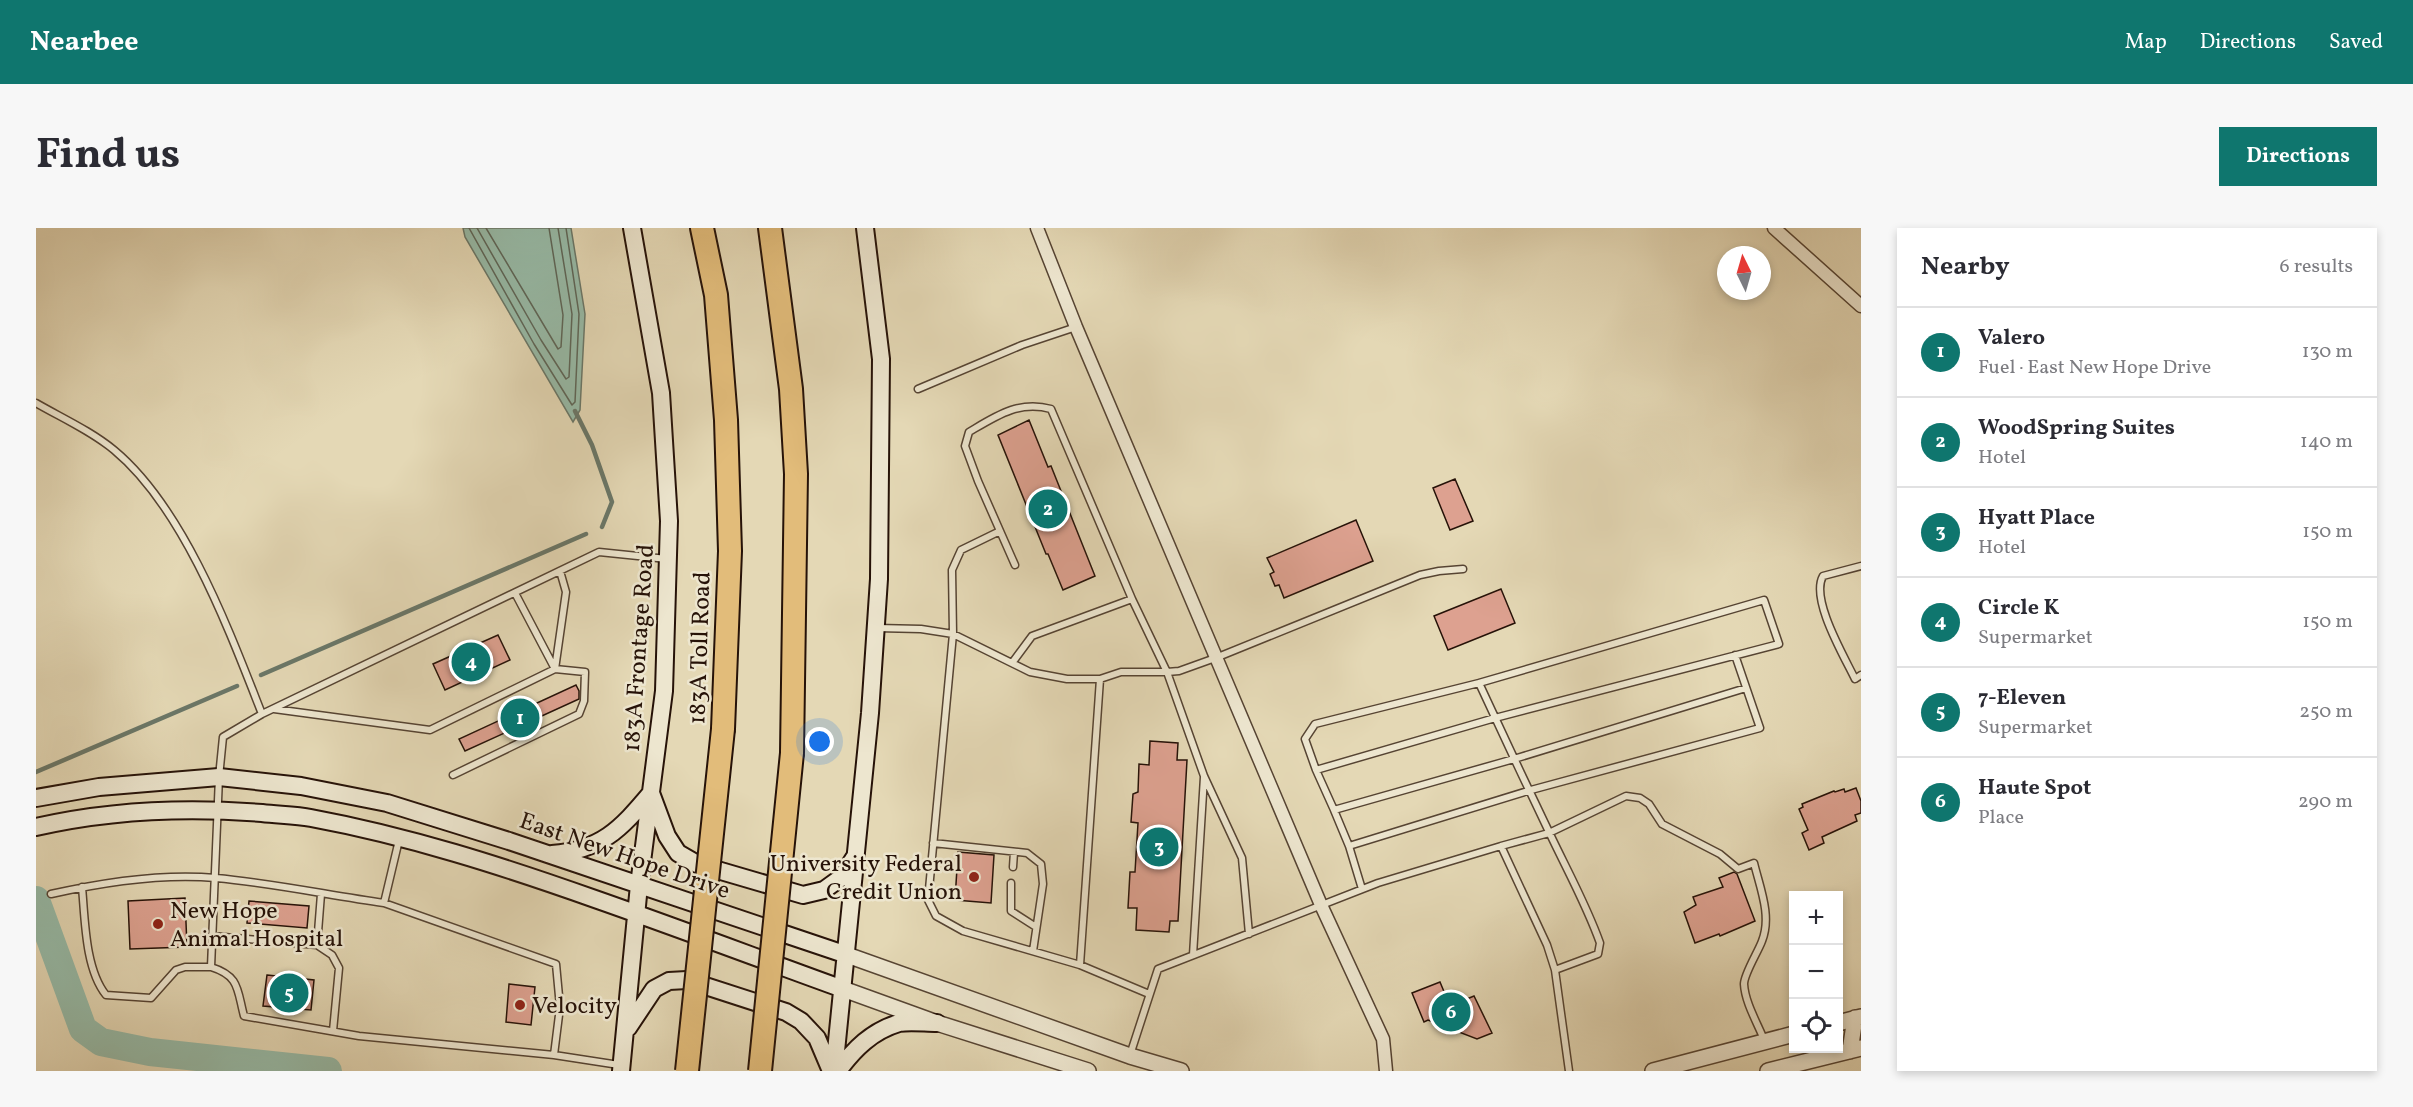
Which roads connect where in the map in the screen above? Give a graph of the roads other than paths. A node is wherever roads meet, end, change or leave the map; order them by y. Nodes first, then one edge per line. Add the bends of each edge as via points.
1 (632, 228) edge
2 (702, 228) edge
3 (770, 228) edge
4 (865, 228) edge
5 (1036, 228) edge
6 (1774, 228) edge
7 (1861, 306) edge
8 (1076, 327) junction
9 (918, 389) dead end
10 (36, 403) edge
11 (1000, 531) junction
12 (668, 559) junction
13 (1015, 566) dead end
14 (1861, 566) edge
15 (1463, 569) dead end
16 (560, 571) junction
17 (515, 592) junction
18 (1132, 599) junction
19 (876, 628) junction
20 (952, 634) junction
21 (1735, 655) junction
22 (1218, 657) junction
23 (1012, 663) junction
24 (555, 669) junction
25 (1167, 672) junction
26 (1861, 675) edge
27 (1100, 679) junction
28 (1479, 683) junction
29 (1746, 688) junction
30 (273, 709) junction
31 (262, 714) junction
32 (1495, 718) junction
33 (1514, 759) junction
34 (1316, 770) junction
35 (453, 775) dead end
36 (1204, 776) junction
37 (219, 777) junction
38 (1531, 790) junction
39 (651, 794) junction
40 (36, 798) edge
41 (218, 810) junction
42 (1334, 810) junction
43 (36, 827) edge
44 (1549, 832) junction
45 (399, 838) junction
46 (933, 843) junction
47 (1349, 846) junction
48 (1501, 846) junction
49 (1014, 852) junction
50 (548, 854) junction
51 (856, 855) junction
52 (1013, 867) dead end
53 (215, 878) junction
54 (1011, 883) dead end
55 (639, 885) junction
56 (82, 887) junction
57 (1362, 889) junction
58 (51, 894) dead end
59 (321, 894) junction
60 (384, 903) junction
61 (1322, 905) junction
62 (637, 913) junction
63 (1036, 927) junction
64 (1249, 934) junction
65 (212, 936) junction
66 (318, 945) junction
67 (1033, 951) junction
68 (847, 955) junction
69 (1193, 955) junction
70 (1080, 965) junction
71 (211, 967) junction
72 (1555, 970) junction
73 (843, 989) junction
74 (1149, 994) junction
75 (1858, 1018) edge
76 (1843, 1022) edge
77 (937, 1023) junction
78 (333, 1031) junction
79 (625, 1033) junction
80 (1789, 1035) edge
81 (1765, 1042) junction
82 (1856, 1050) edge
83 (554, 1055) junction
84 (1130, 1056) junction
85 (622, 1068) edge
86 (687, 1071) edge
87 (760, 1071) edge
88 (834, 1071) edge
89 (1088, 1071) edge
90 (1181, 1071) edge
91 (1386, 1071) edge
92 (1569, 1071) edge
93 (1653, 1071) edge
94 (1768, 1071) edge

1 - 12 main road, 183A Frontage Road via 661,393
2 - 86 highway, 183A Toll Road, bridge via 716,295 726,420 730,551 723,729
3 - 87 highway, bridge via 791,389 796,474 792,753
4 - 19 main road via 881,359
5 - 8 street
6 - 7 street
8 - 9 lane
8 - 22 street
10 - 31 lane via 113,449 163,505 216,604
11 - 13 lane
11 - 18 lane via 965,446 969,432 1001,413 1035,405 1051,409
11 - 20 lane via 961,550 956,560 952,570
12 - 16 lane via 599,552
12 - 39 main road, 183A Frontage Road via 664,691
14 - 26 lane via 1823,576 1819,582 1820,602 1855,679
15 - 22 lane via 1420,575
16 - 17 lane
16 - 24 lane via 566,592
17 - 24 lane
17 - 30 lane
18 - 23 lane via 1032,636
18 - 25 lane
19 - 20 lane
19 - 51 main road
20 - 23 lane
20 - 46 lane
21 - 28 lane via 1779,644 1764,600
21 - 29 lane
21 - 32 lane
22 - 25 lane
22 - 61 street
23 - 27 lane via 1030,672 1067,679
24 - 30 lane via 430,730
24 - 35 lane via 585,672 584,702 579,714
25 - 27 lane via 1121,672
25 - 36 lane
27 - 70 lane
28 - 32 lane
28 - 34 lane via 1315,724 1305,739
29 - 33 lane
29 - 38 lane via 1760,728
30 - 31 lane
31 - 37 lane via 223,737
32 - 33 lane
32 - 34 lane
33 - 38 lane
33 - 42 lane
34 - 42 lane
36 - 64 lane via 1242,858
36 - 69 lane
37 - 40 main road, East New Hope Drive via 99,787
37 - 41 lane
37 - 50 main road, East New Hope Drive via 301,786 387,803
38 - 44 lane
38 - 47 lane
39 - 50 main road via 601,842
39 - 51 main road via 678,853 697,864 803,895 824,890 842,877
39 - 55 main road, 183A Frontage Road
41 - 43 main road via 140,811
41 - 45 main road via 310,818
41 - 53 lane
42 - 47 lane
44 - 48 lane
44 - 72 lane via 1600,949 1598,954
44 - 81 lane via 1626,796 1640,798 1662,824 1720,854 1738,869 1754,863 1766,926 1744,981
45 - 60 lane
45 - 62 main road via 517,871
46 - 49 lane
46 - 67 lane via 928,900 936,916 963,931
47 - 57 lane
48 - 57 lane
48 - 72 lane
49 - 52 lane
49 - 63 lane via 1027,853 1041,864 1043,884
50 - 55 main road, East New Hope Drive
51 - 68 main road
53 - 56 lane via 148,878
53 - 59 lane
53 - 65 lane
54 - 63 lane via 1011,911
55 - 62 main road, 183A Frontage Road
55 - 68 main road, East New Hope Drive
56 - 58 lane
56 - 71 lane via 89,950 106,995 151,998 176,970
57 - 61 lane
59 - 60 lane
59 - 66 lane
60 - 83 lane via 556,964 560,1007
61 - 64 lane
61 - 91 street via 1383,1039
62 - 73 main road
62 - 79 main road, 183A Frontage Road
63 - 67 lane
64 - 69 lane
65 - 66 lane
65 - 71 lane
66 - 78 lane via 332,955 339,968
67 - 70 lane
68 - 73 main road
68 - 84 street, East New Hope Drive
69 - 74 lane via 1158,969
70 - 74 lane
71 - 78 lane via 232,978 244,1016
72 - 92 lane
73 - 77 street
73 - 88 main road
74 - 84 lane
75 - 76 street
75 - 82 street
77 - 88 main road via 901,1023 881,1031
77 - 89 street
78 - 83 lane
79 - 85 main road, 183A Frontage Road
79 - 88 main road via 654,989 669,981 687,980 786,1011 817,1038
80 - 81 street
81 - 93 street
82 - 94 street
83 - 85 lane
84 - 90 street, East New Hope Drive

